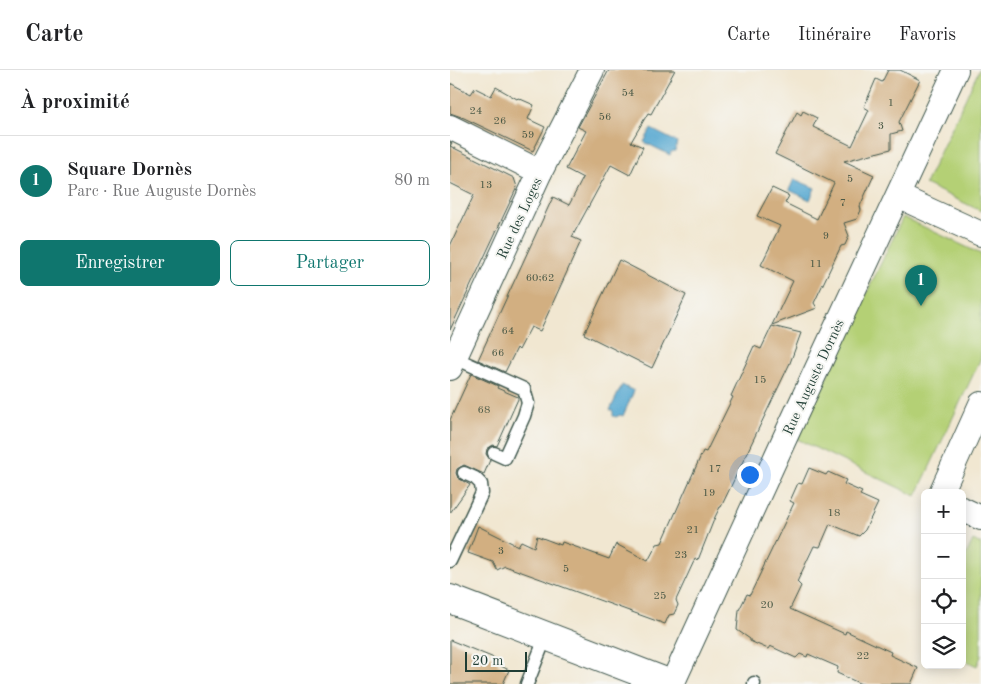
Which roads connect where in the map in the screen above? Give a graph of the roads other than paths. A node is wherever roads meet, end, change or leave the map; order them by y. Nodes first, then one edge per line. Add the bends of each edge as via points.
1 (592, 70) edge
2 (956, 70) edge
3 (450, 127) edge
4 (540, 172) junction
5 (898, 196) junction
6 (981, 234) edge
7 (452, 363) edge
8 (981, 404) edge
9 (494, 453) dead end
10 (464, 473) dead end
11 (942, 489) edge
12 (966, 511) edge
13 (981, 518) edge
14 (450, 561) edge
15 (450, 599) edge
16 (546, 636) junction
17 (526, 684) edge
18 (672, 684) edge

1 - 4 street, Rue des Loges
2 - 5 street, Rue Auguste Dornès
3 - 4 street
4 - 7 street, Rue des Loges
5 - 6 street
5 - 18 street, Rue Auguste Dornès
7 - 9 lane via 524,389 528,403 505,458
8 - 11 street
10 - 14 lane via 481,484 482,493
12 - 13 street
15 - 16 street
16 - 17 lane
16 - 18 street

